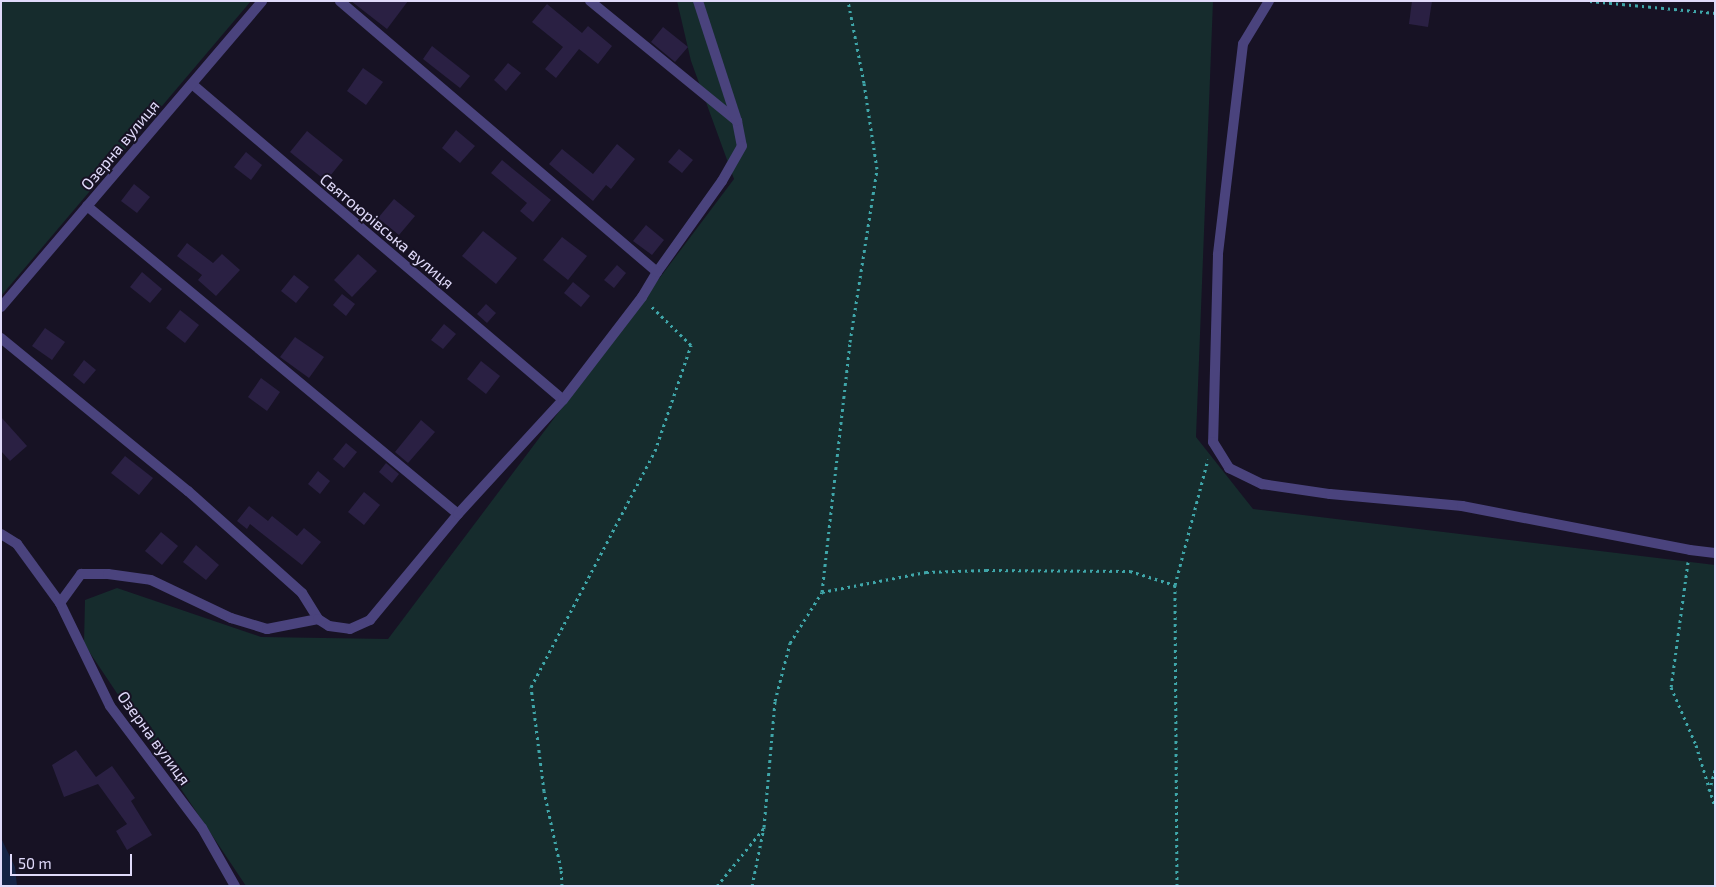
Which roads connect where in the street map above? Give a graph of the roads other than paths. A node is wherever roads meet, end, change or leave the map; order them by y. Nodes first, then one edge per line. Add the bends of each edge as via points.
1 (262, 1) edge
2 (340, 1) edge
3 (590, 1) edge
4 (698, 1) edge
5 (1268, 1) edge
6 (192, 84) junction
7 (737, 121) junction
8 (87, 206) junction
9 (657, 272) junction
10 (1, 307) edge
11 (1, 338) edge
12 (563, 400) junction
13 (458, 514) junction
14 (1, 534) edge
15 (1715, 553) edge
16 (60, 603) junction
17 (318, 619) junction
18 (235, 886) edge

1 - 6 street, Озерна вулиця
2 - 9 street
3 - 7 street
4 - 7 street
5 - 15 street via 1243,44 1218,255 1213,442 1229,468 1262,484 1330,494 1462,506
6 - 8 street, Озерна вулиця
6 - 12 street, Святоюрівська вулиця
7 - 9 street via 742,146 722,181
8 - 10 street, Озерна вулиця
8 - 13 street
9 - 12 street via 642,297
11 - 17 street via 188,491 302,593
12 - 13 street
13 - 17 street via 370,620 350,629 329,626
14 - 16 street, Озерна вулиця via 17,544
16 - 17 street via 81,574 108,574 151,580 231,618 268,629
16 - 18 street, Озерна вулиця via 110,706 202,828

